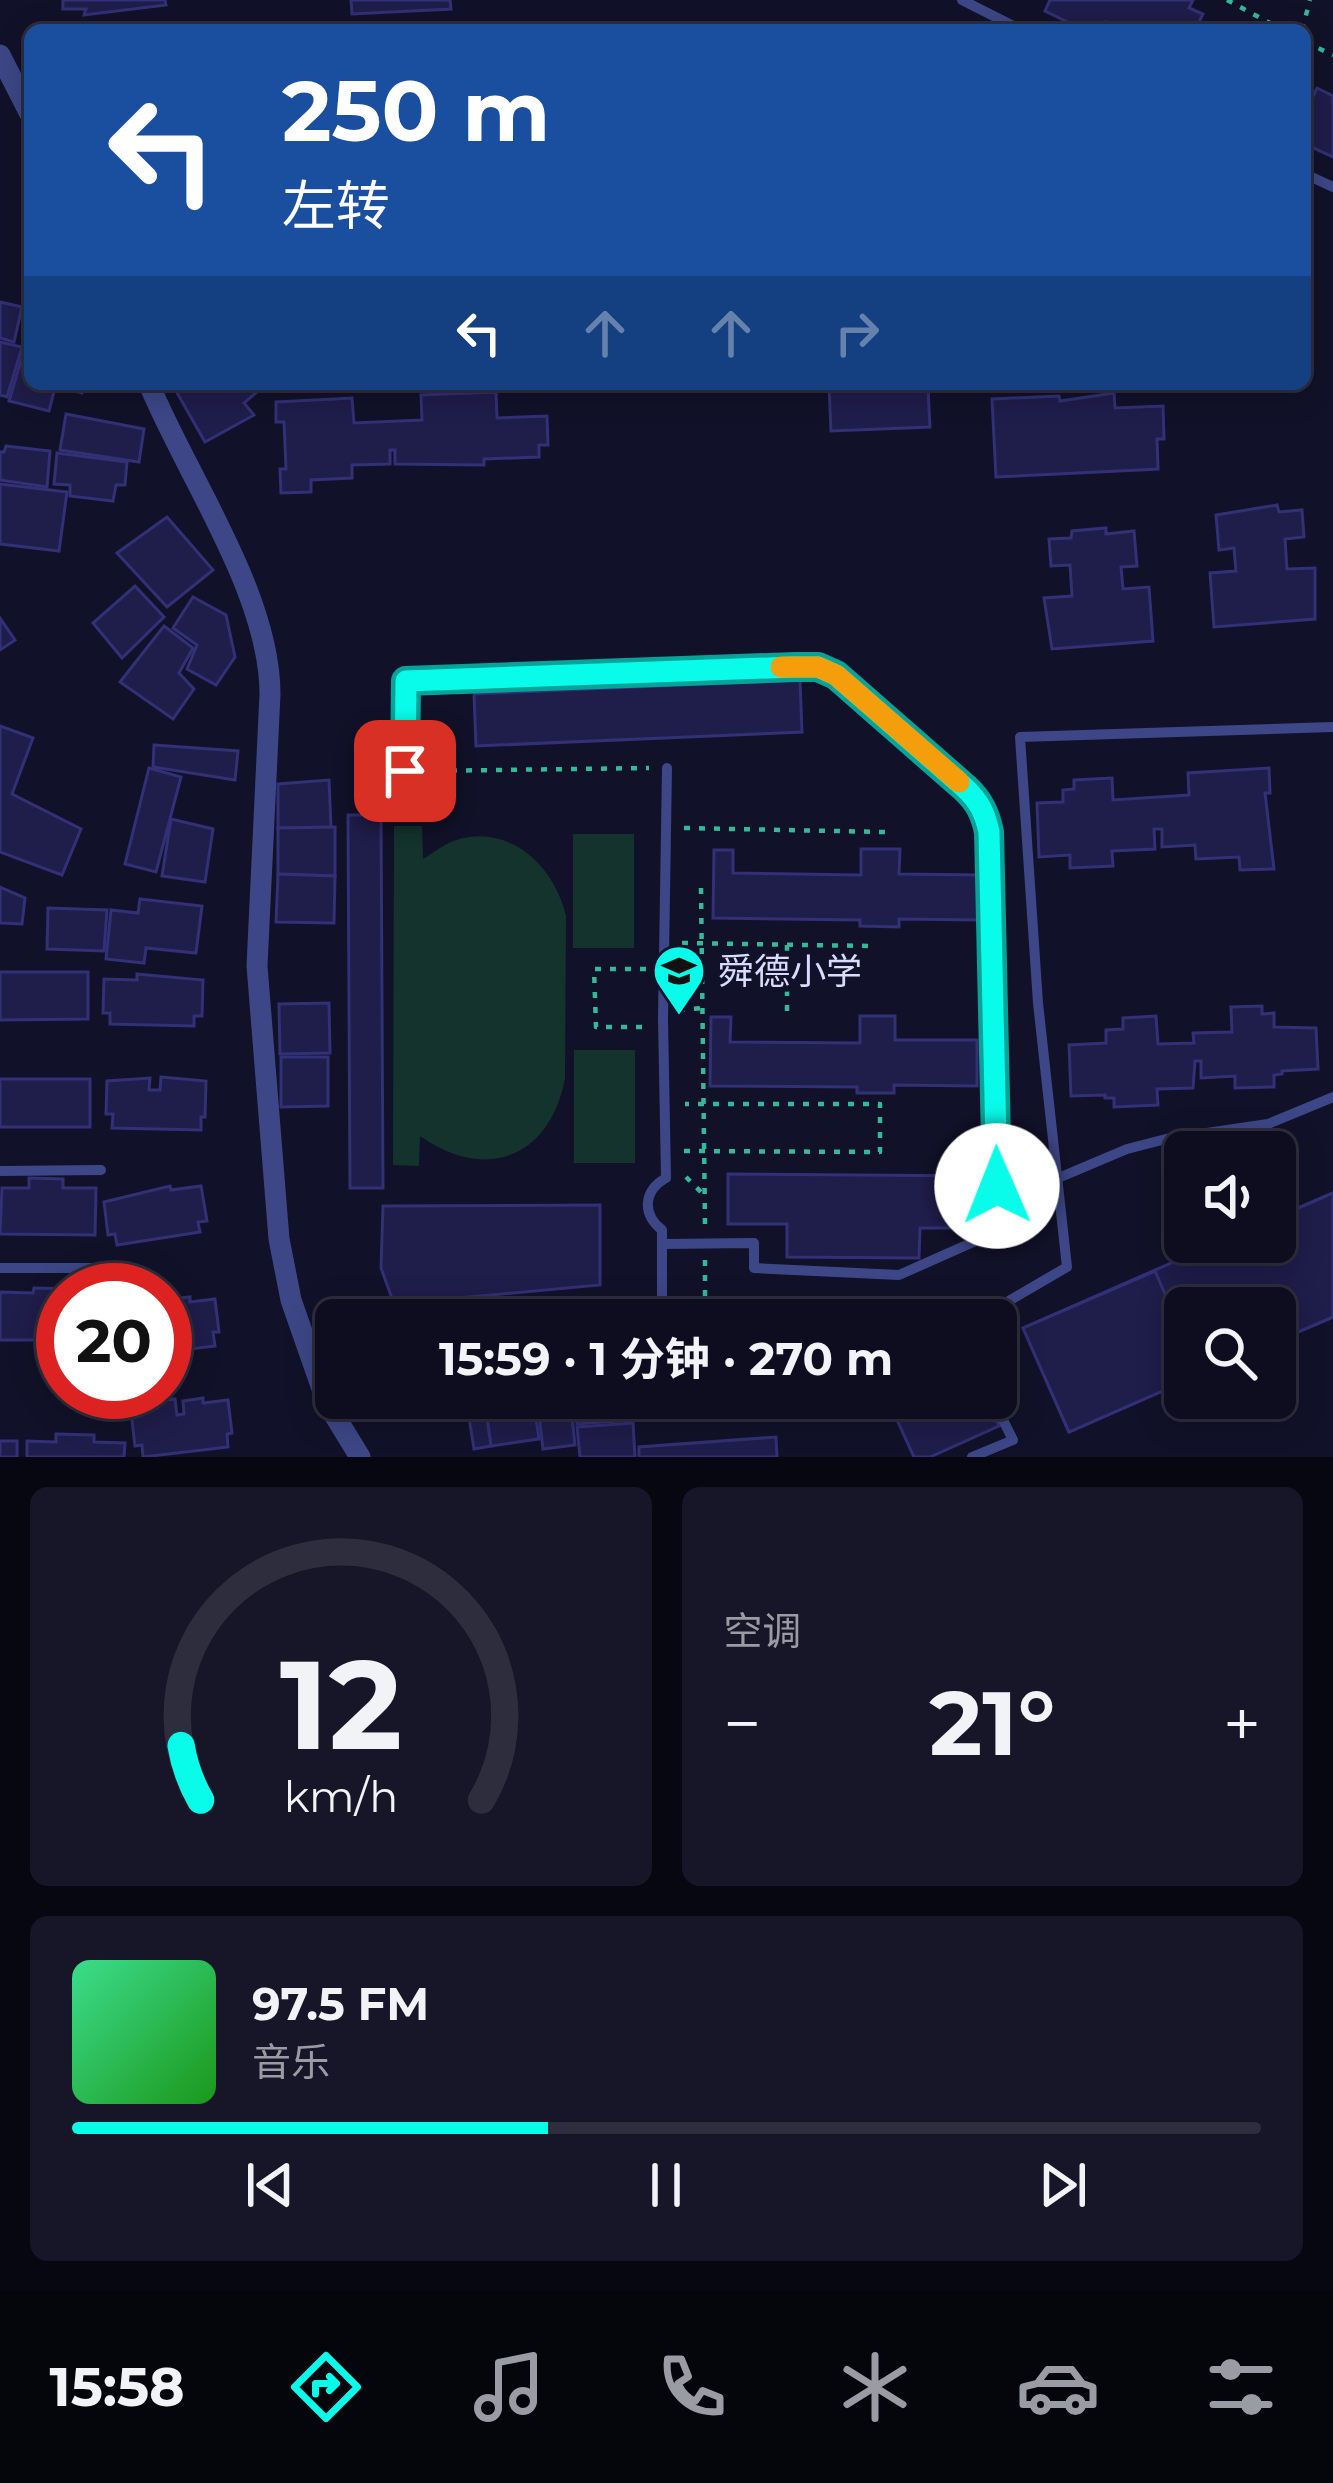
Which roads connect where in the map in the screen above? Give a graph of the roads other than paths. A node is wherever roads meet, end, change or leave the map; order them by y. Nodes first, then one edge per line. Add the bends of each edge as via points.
1 (962, 0) edge
2 (1009, 24) edge
3 (0, 55) edge
4 (24, 102) edge
5 (151, 390) edge
6 (1333, 727) edge
7 (667, 768) road end
8 (405, 771) road end
9 (1333, 1097) edge
10 (101, 1170) dead end
11 (0, 1171) edge
12 (1056, 1179) junction
13 (662, 1244) junction
14 (0, 1268) edge
15 (36, 1268) edge
16 (662, 1299) edge
17 (1012, 1299) edge
18 (304, 1340) junction
19 (315, 1340) edge
20 (1002, 1419) edge
21 (361, 1457) edge
22 (972, 1457) edge

1 - 2 lane
3 - 4 street
5 - 18 street via 249,590 267,653 257,966 278,1239
6 - 12 lane via 1021,737
7 - 13 lane via 666,1178 647,1204
8 - 13 lane via 406,681 818,667 979,802 989,832 998,1231 899,1275 754,1268 754,1243
9 - 12 lane via 1268,1124 1127,1149
10 - 11 lane
12 - 17 lane via 1067,1267
13 - 16 lane
14 - 15 lane
18 - 19 lane
18 - 21 street via 327,1403
20 - 22 lane via 1013,1440

